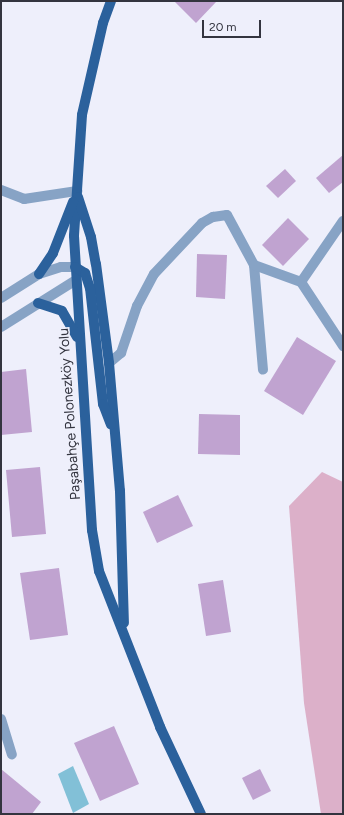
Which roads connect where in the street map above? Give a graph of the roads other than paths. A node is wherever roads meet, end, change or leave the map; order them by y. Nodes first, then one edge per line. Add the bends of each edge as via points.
1 (111, 1) edge
2 (1, 190) edge
3 (77, 191) junction
4 (343, 221) edge
5 (96, 264) junction
6 (254, 265) junction
7 (75, 267) junction
8 (85, 273) junction
9 (39, 274) junction
10 (76, 280) junction
11 (301, 282) junction
12 (1, 298) edge
13 (38, 304) junction
14 (1, 327) edge
15 (79, 341) junction
16 (343, 346) edge
17 (109, 363) junction
18 (263, 370) dead end
19 (115, 438) junction
20 (124, 630) junction
21 (1, 719) edge
22 (12, 754) dead end
23 (202, 814) edge

1 - 3 main road, Paşabahçe Polonezköy Yolu via 103,23 82,115
2 - 3 street via 24,199
3 - 5 main road, Paşabahçe Polonezköy Yolu
3 - 7 main road, Paşabahçe Polonezköy Yolu
3 - 9 main road via 53,253
4 - 11 street
5 - 8 main road
5 - 17 main road, Paşabahçe Polonezköy Yolu
6 - 11 street
6 - 17 street via 227,216 213,217 202,223 154,274 137,306 121,353
6 - 18 street
7 - 8 main road
7 - 9 street via 61,267
7 - 10 main road, Paşabahçe Polonezköy Yolu
8 - 10 main road
8 - 19 main road via 90,288 103,404
9 - 12 street
10 - 13 street
10 - 15 main road, Paşabahçe Polonezköy Yolu
11 - 16 street
13 - 14 street
13 - 15 main road via 62,311
15 - 20 main road, Paşabahçe Polonezköy Yolu via 92,530 99,571
17 - 19 main road, Paşabahçe Polonezköy Yolu
19 - 20 main road, Paşabahçe Polonezköy Yolu via 120,491
20 - 23 main road, Paşabahçe Polonezköy Yolu via 160,727
21 - 22 street

